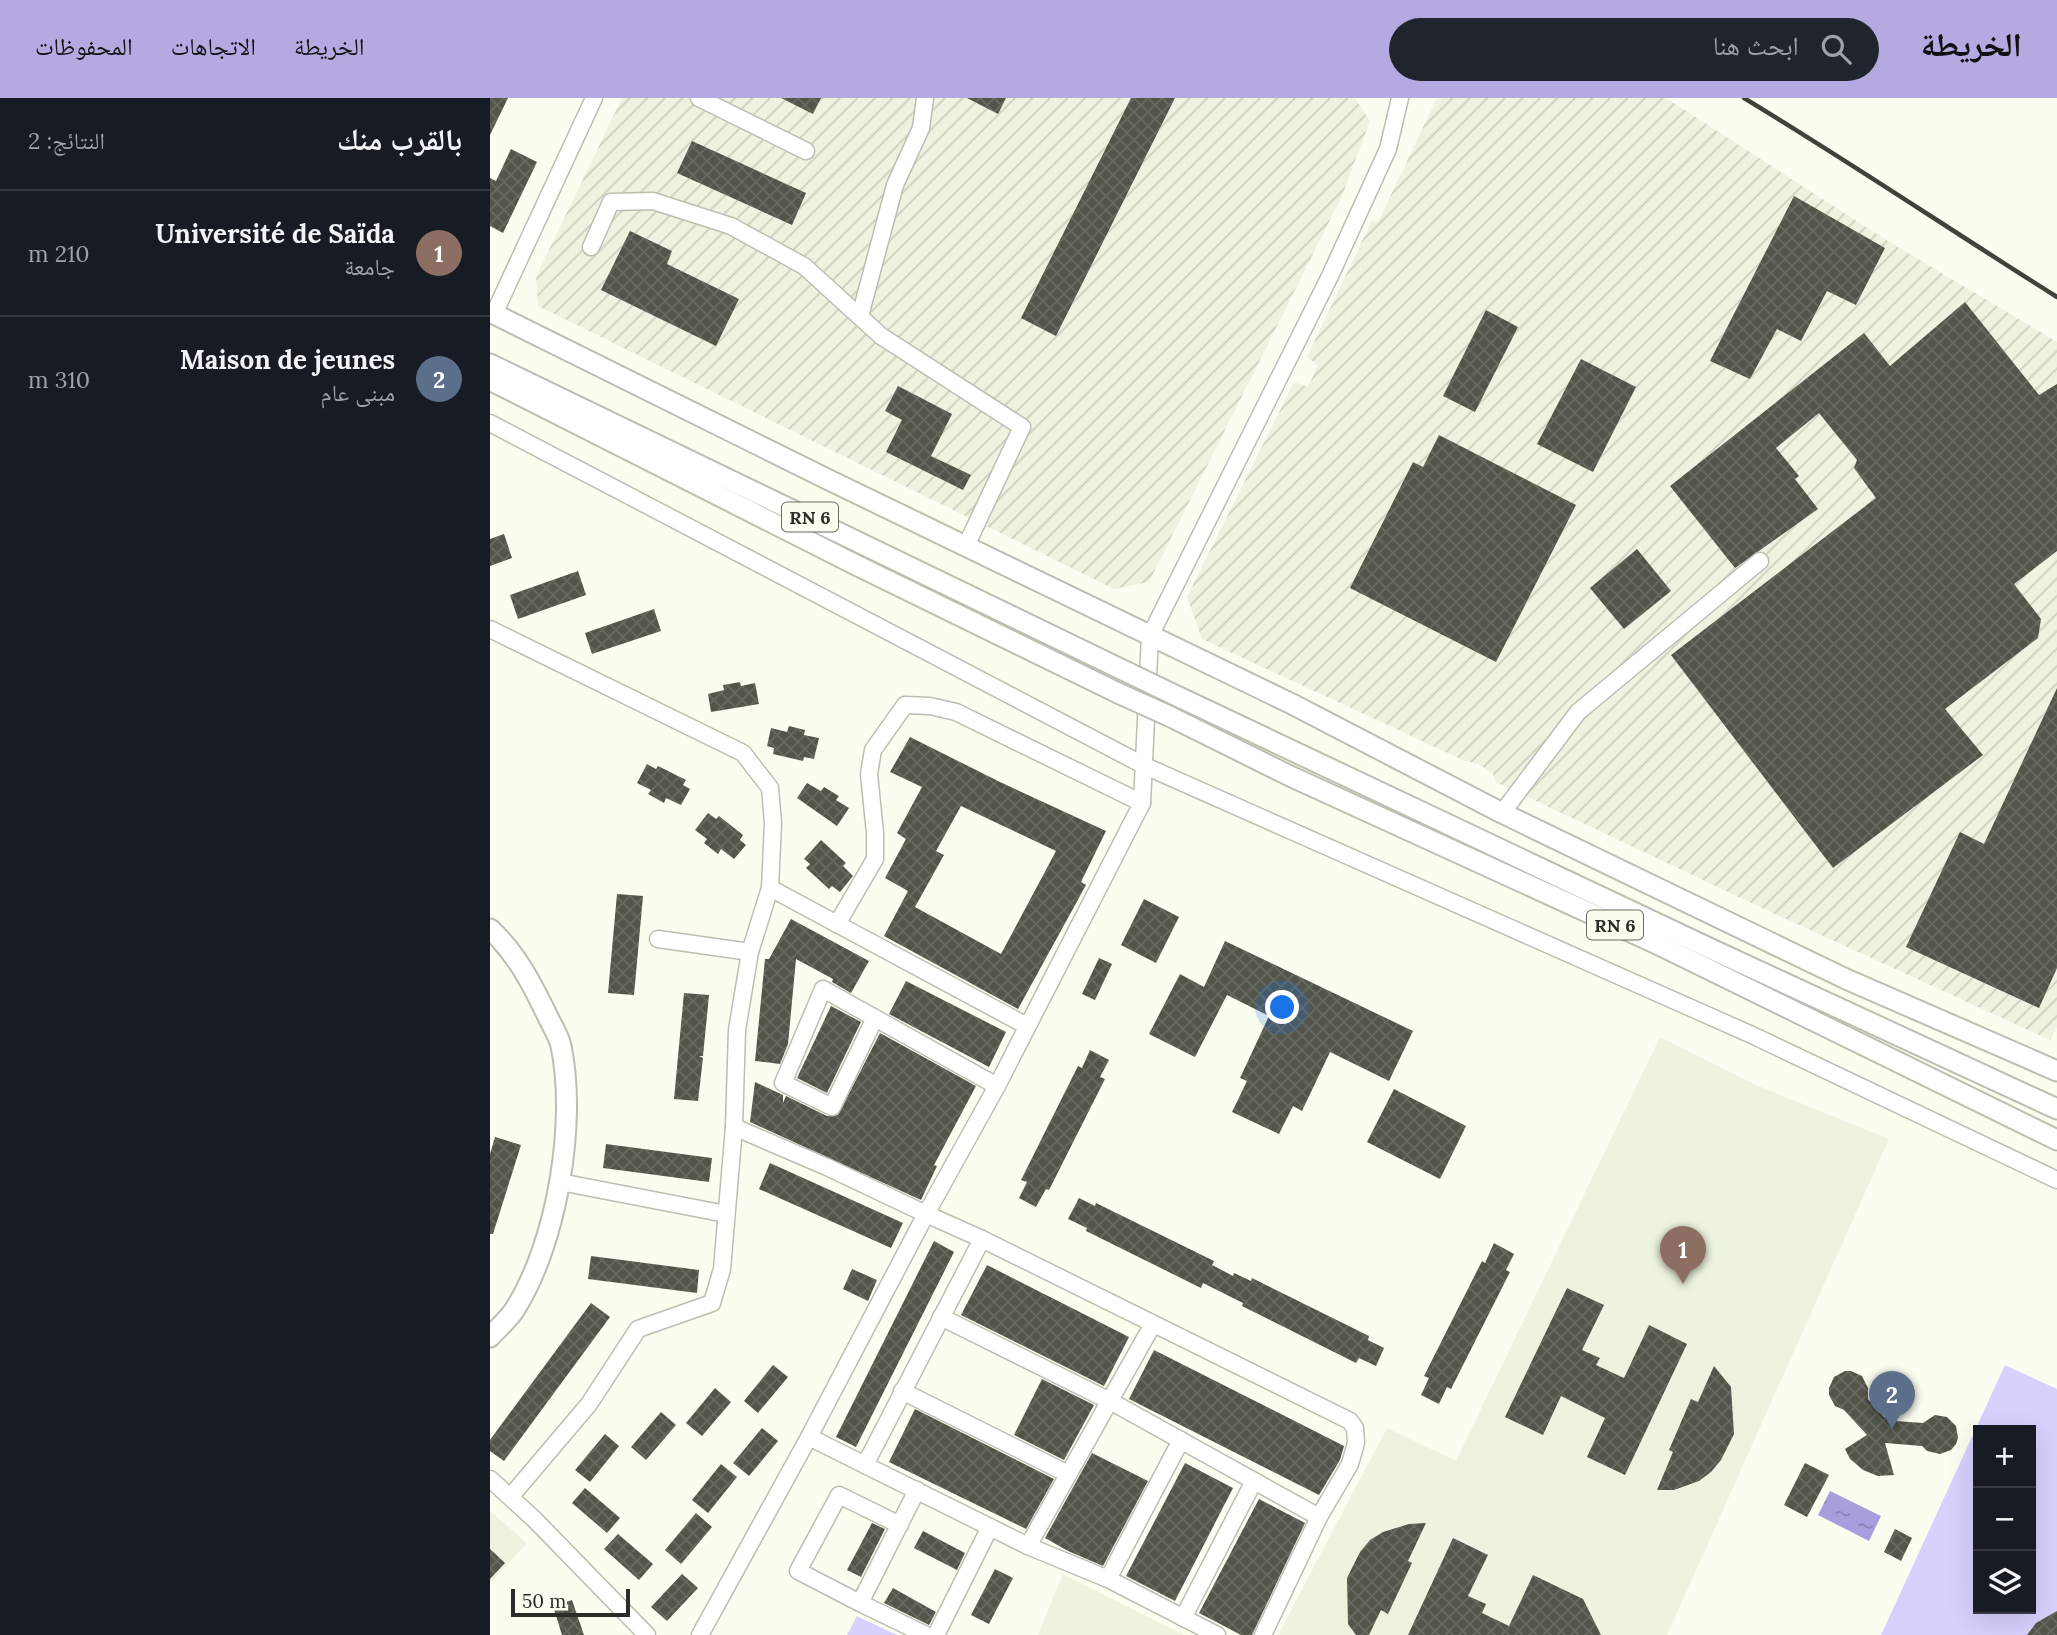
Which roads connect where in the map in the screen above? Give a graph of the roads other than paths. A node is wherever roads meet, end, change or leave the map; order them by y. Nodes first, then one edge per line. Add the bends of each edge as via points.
1 (594, 98) edge
2 (699, 98) edge
3 (925, 98) edge
4 (1400, 98) edge
5 (806, 151) dead end
6 (591, 247) dead end
7 (492, 313) edge
8 (860, 316) junction
9 (490, 352) edge
10 (490, 364) edge
11 (490, 380) edge
12 (490, 390) edge
13 (490, 423) edge
14 (705, 466) junction
15 (702, 487) junction
16 (966, 547) junction
17 (1760, 561) dead end
18 (490, 629) edge
19 (1150, 636) junction
20 (1146, 766) junction
21 (1142, 803) junction
22 (1503, 813) junction
23 (770, 888) junction
24 (836, 924) junction
25 (490, 929) edge
26 (658, 939) dead end
27 (750, 952) junction
28 (875, 1018) junction
29 (1027, 1026) junction
30 (2057, 1071) edge
31 (996, 1086) junction
32 (2057, 1109) edge
33 (734, 1127) junction
34 (2057, 1140) edge
35 (2057, 1180) edge
36 (560, 1182) junction
37 (726, 1214) junction
38 (926, 1214) junction
39 (982, 1239) junction
40 (941, 1317) junction
41 (1153, 1324) junction
42 (492, 1332) edge
43 (902, 1391) junction
44 (1110, 1401) junction
45 (809, 1437) junction
46 (1181, 1440) junction
47 (864, 1465) junction
48 (1068, 1474) junction
49 (490, 1479) edge
50 (1254, 1481) junction
51 (917, 1490) junction
52 (511, 1496) junction
53 (1320, 1517) junction
54 (900, 1525) junction
55 (990, 1527) junction
56 (1028, 1546) junction
57 (1108, 1579) junction
58 (860, 1603) junction
59 (1183, 1618) junction
60 (647, 1635) edge
61 (700, 1635) edge
62 (926, 1635) edge
63 (936, 1635) edge
64 (1217, 1635) edge
65 (1263, 1635) edge

1 - 7 street
2 - 5 street
3 - 8 street via 921,128 895,185
4 - 19 street via 1388,149 1330,276
6 - 8 street via 611,202 653,201 731,226 804,266
7 - 16 main road
8 - 16 street via 881,336 1022,426
9 - 14 main road, RN 6
10 - 14 main road, RN 6
11 - 15 main road, RN 6
12 - 15 main road, RN 6
13 - 20 street
14 - 32 main road, RN 6, bridge via 1181,698
15 - 34 main road, RN 6, bridge via 1290,776 1655,943
16 - 19 main road
17 - 22 street via 1578,712
18 - 23 street via 743,753 770,788
19 - 20 street
19 - 22 main road
20 - 21 street
20 - 35 street via 1752,1035
21 - 24 street via 956,712 905,705 873,750 869,774 875,859
21 - 29 street
22 - 30 main road via 1846,979
23 - 24 street
23 - 27 street
24 - 29 street
25 - 36 main road via 527,972 561,1044 568,1100
26 - 27 street
27 - 33 street via 737,1030
28 - 28 street via 832,1107 783,1083 823,989
28 - 31 street
29 - 31 street
31 - 38 street
33 - 37 street
33 - 38 street
36 - 37 street
36 - 42 main road via 542,1253 515,1311
37 - 52 street via 722,1269 712,1303 638,1329 589,1404
38 - 39 street
38 - 45 street
39 - 40 street
39 - 41 street
40 - 43 street
40 - 44 street
41 - 44 street
41 - 53 street via 1350,1421 1356,1443 1350,1464
43 - 47 street
43 - 48 street
44 - 46 street
44 - 48 street
45 - 47 street
45 - 61 street
46 - 50 street
46 - 57 street
47 - 51 street
48 - 56 street
49 - 52 street
50 - 53 street
50 - 59 street
51 - 54 street
51 - 55 street
52 - 60 street
53 - 65 street
54 - 58 street
54 - 58 street via 839,1495 798,1571
55 - 56 street
55 - 63 street
56 - 57 street
57 - 59 street
58 - 62 street
59 - 64 street

